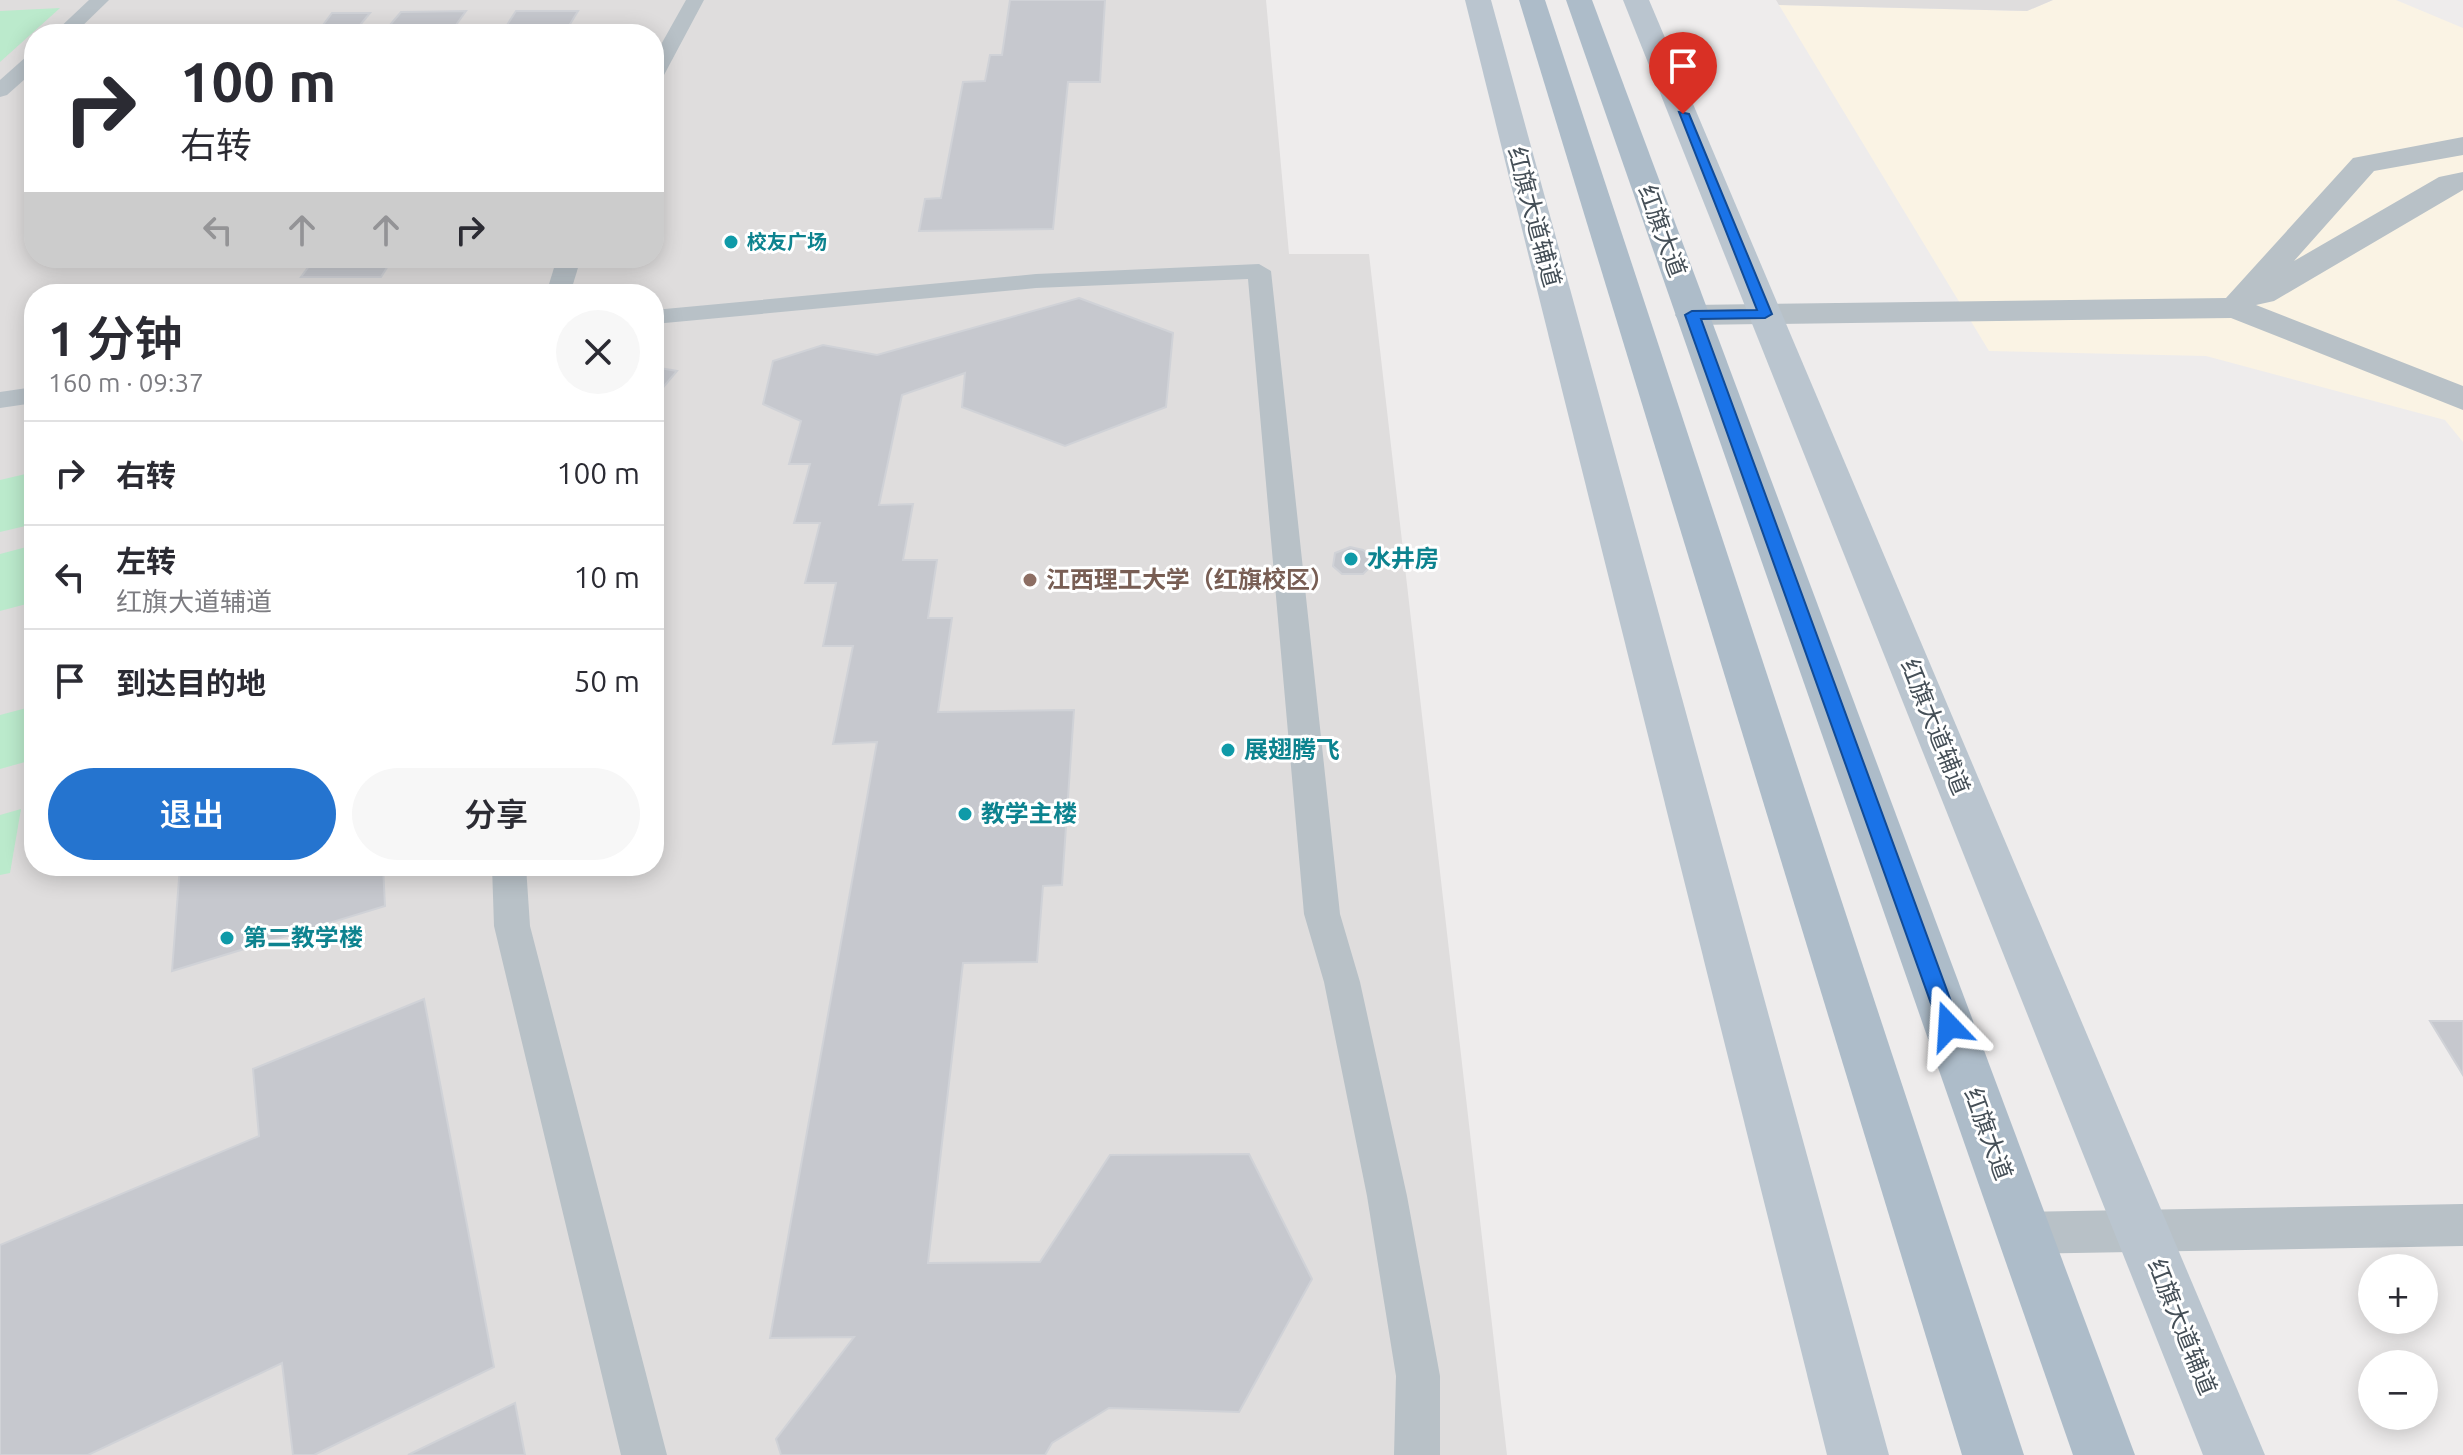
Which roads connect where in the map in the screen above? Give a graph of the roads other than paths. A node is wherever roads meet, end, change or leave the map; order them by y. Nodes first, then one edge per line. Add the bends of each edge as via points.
1 (100, 0) edge
2 (695, 0) edge
3 (1478, 0) edge
4 (1532, 0) edge
5 (1579, 0) edge
6 (1636, 0) edge
7 (74, 24) edge
8 (664, 57) edge
9 (24, 69) edge
10 (0, 91) edge
11 (2463, 146) edge
12 (2463, 181) edge
13 (2235, 308) junction
14 (1765, 314) junction
15 (1692, 315) junction
16 (664, 316) edge
17 (24, 396) edge
18 (2463, 399) edge
19 (0, 400) edge
20 (510, 876) edge
21 (2463, 1225) edge
22 (2143, 1231) junction
23 (2024, 1233) junction
24 (644, 1455) edge
25 (1417, 1455) edge
26 (1858, 1455) edge
27 (1993, 1455) edge
28 (2104, 1455) edge
29 (2234, 1455) edge

1 - 7 lane
2 - 8 lane
3 - 26 main road, 红旗大道辅道
4 - 27 main road
5 - 15 main road, 红旗大道
6 - 14 main road, 红旗大道辅道
9 - 10 lane
11 - 13 street via 2364,164
12 - 13 street via 2450,183 2293,279
13 - 14 street
13 - 18 street
14 - 15 street
14 - 22 main road, 红旗大道辅道
15 - 23 main road, 红旗大道
16 - 25 lane via 1036,281 1259,271 1322,914 1342,982 1387,1196 1418,1376
17 - 19 lane
20 - 24 lane via 512,926
21 - 22 lane
22 - 23 lane
22 - 29 main road, 红旗大道辅道
23 - 28 main road, 红旗大道

